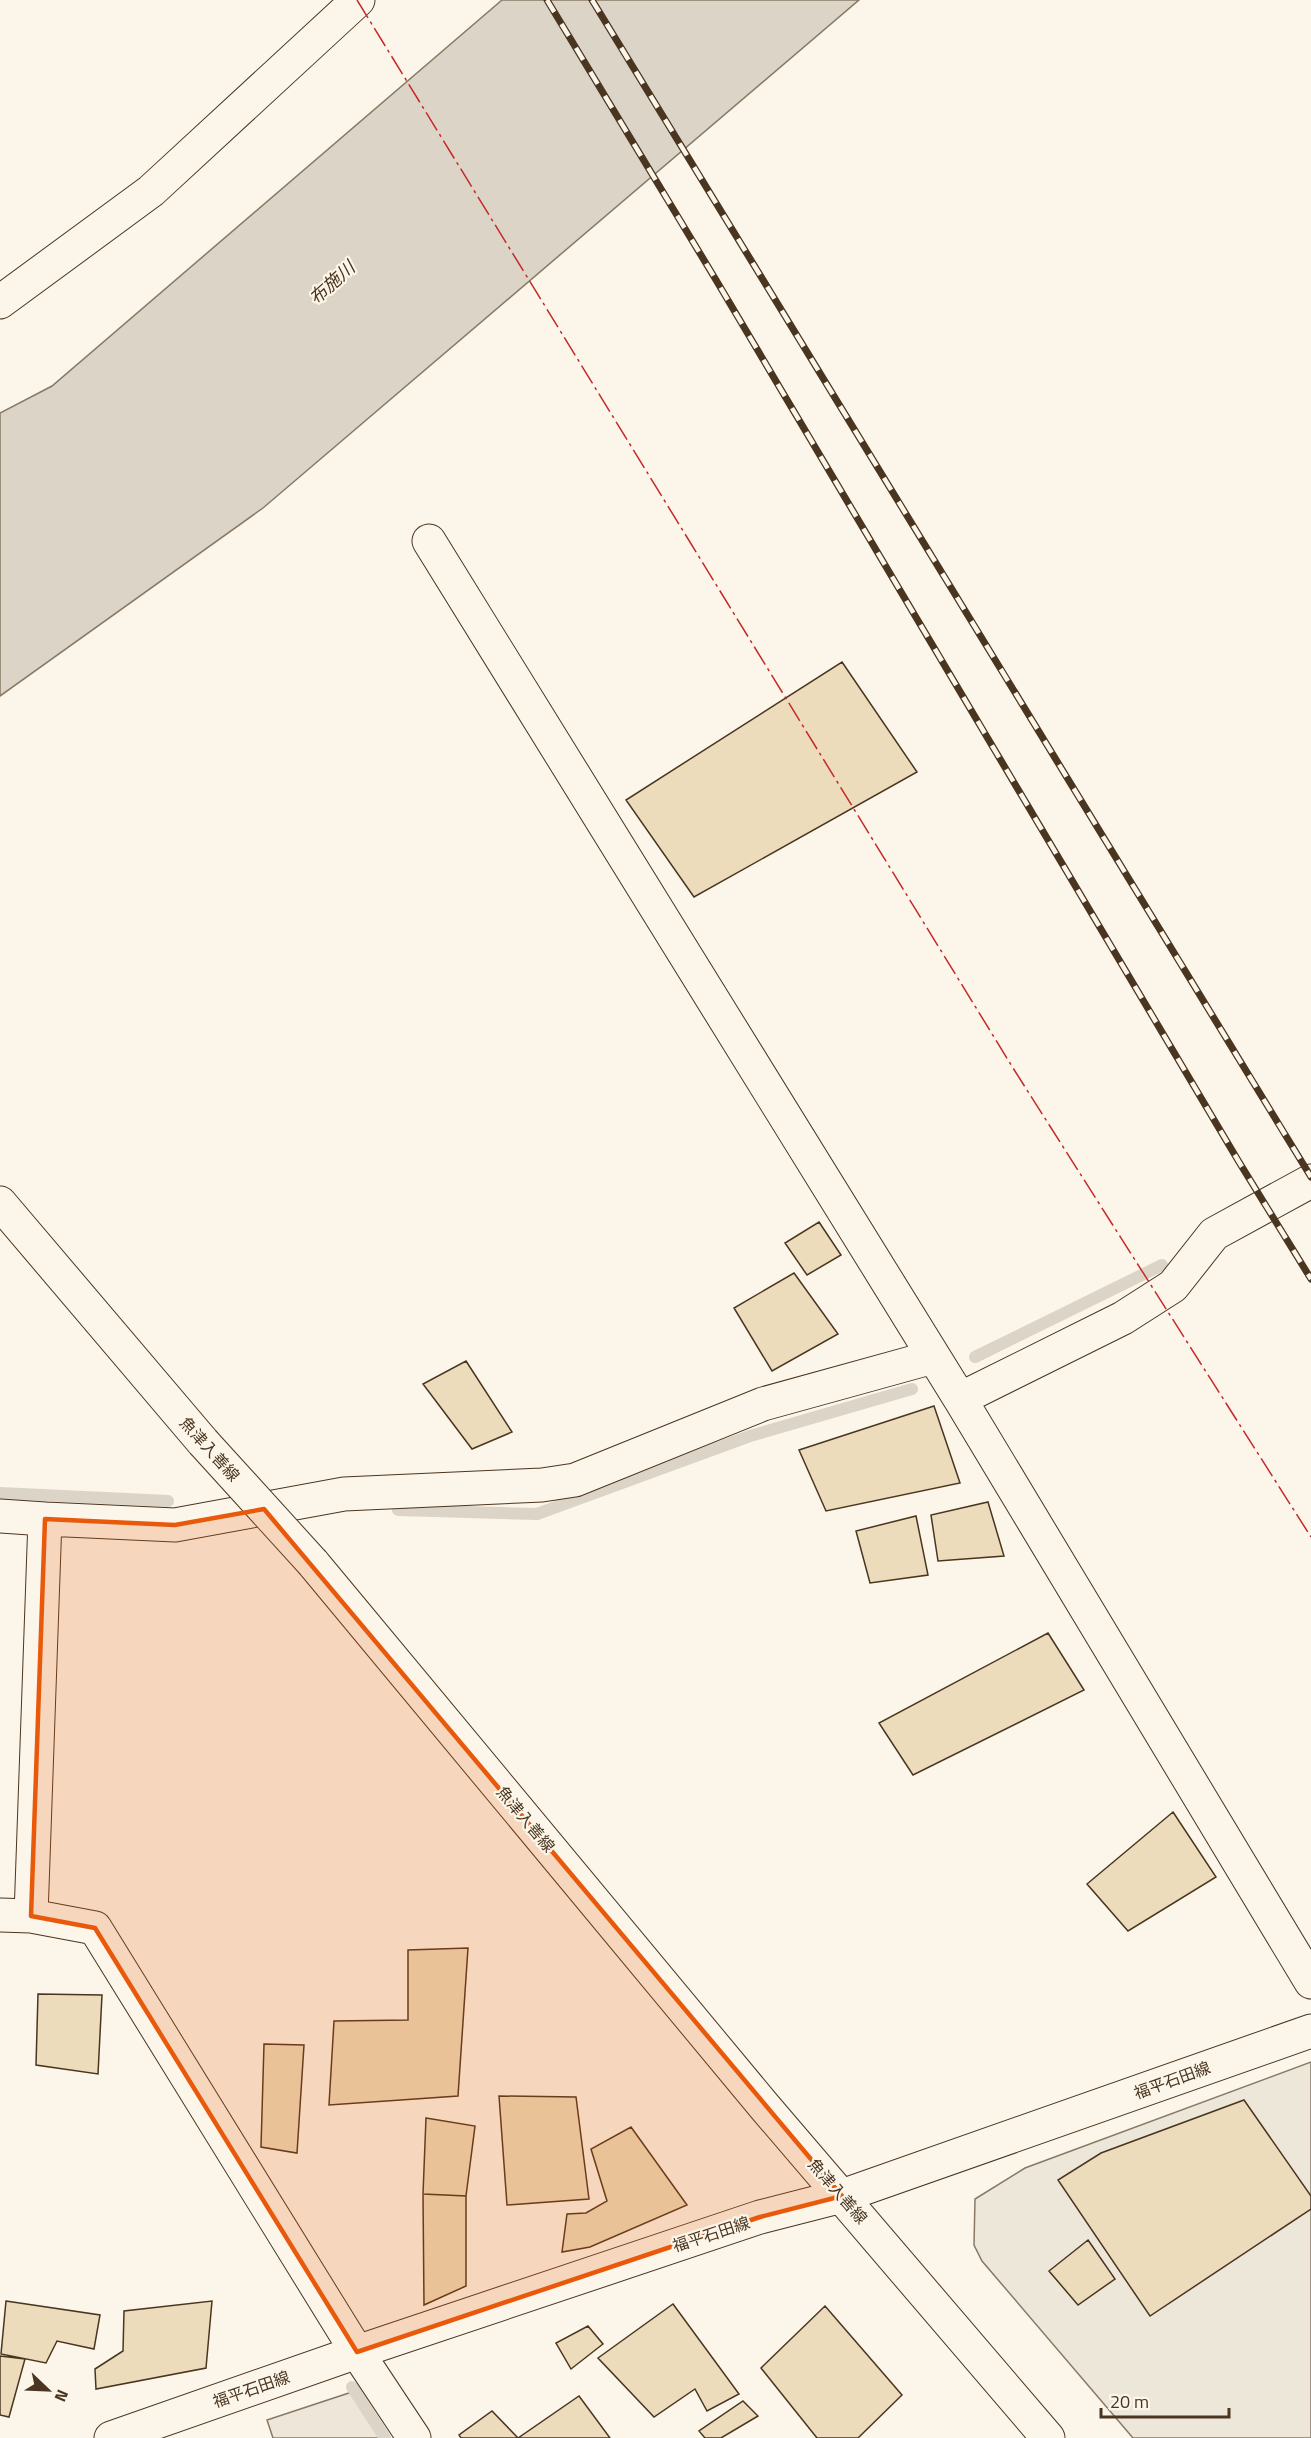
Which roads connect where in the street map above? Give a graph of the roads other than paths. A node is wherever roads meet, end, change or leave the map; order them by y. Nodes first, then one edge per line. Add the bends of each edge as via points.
1 (358, 0) edge
2 (0, 302) edge
3 (429, 541) dead end
4 (1311, 1181) edge
5 (0, 1203) edge
6 (933, 1357) junction
7 (960, 1399) junction
8 (0, 1516) edge
9 (45, 1519) junction
10 (15, 1916) edge
11 (1311, 1982) edge
12 (1311, 2031) edge
13 (842, 2196) junction
14 (357, 2352) junction
15 (111, 2438) edge
16 (414, 2438) edge
17 (1048, 2438) edge

1 - 2 street via 151,191
3 - 6 street
4 - 7 street via 1214,1234 1173,1286 1123,1318
5 - 13 street, 魚津入善線, bridge via 203,1442 313,1563
6 - 7 street
6 - 9 street via 764,1404 575,1480 344,1494 175,1525
7 - 11 street
8 - 9 street
9 - 10 street
10 - 14 street via 95,1928
12 - 13 street, 福平石田線
13 - 14 street, 福平石田線 via 760,2217
13 - 17 street, 魚津入善線
14 - 15 street, 福平石田線
14 - 16 street

